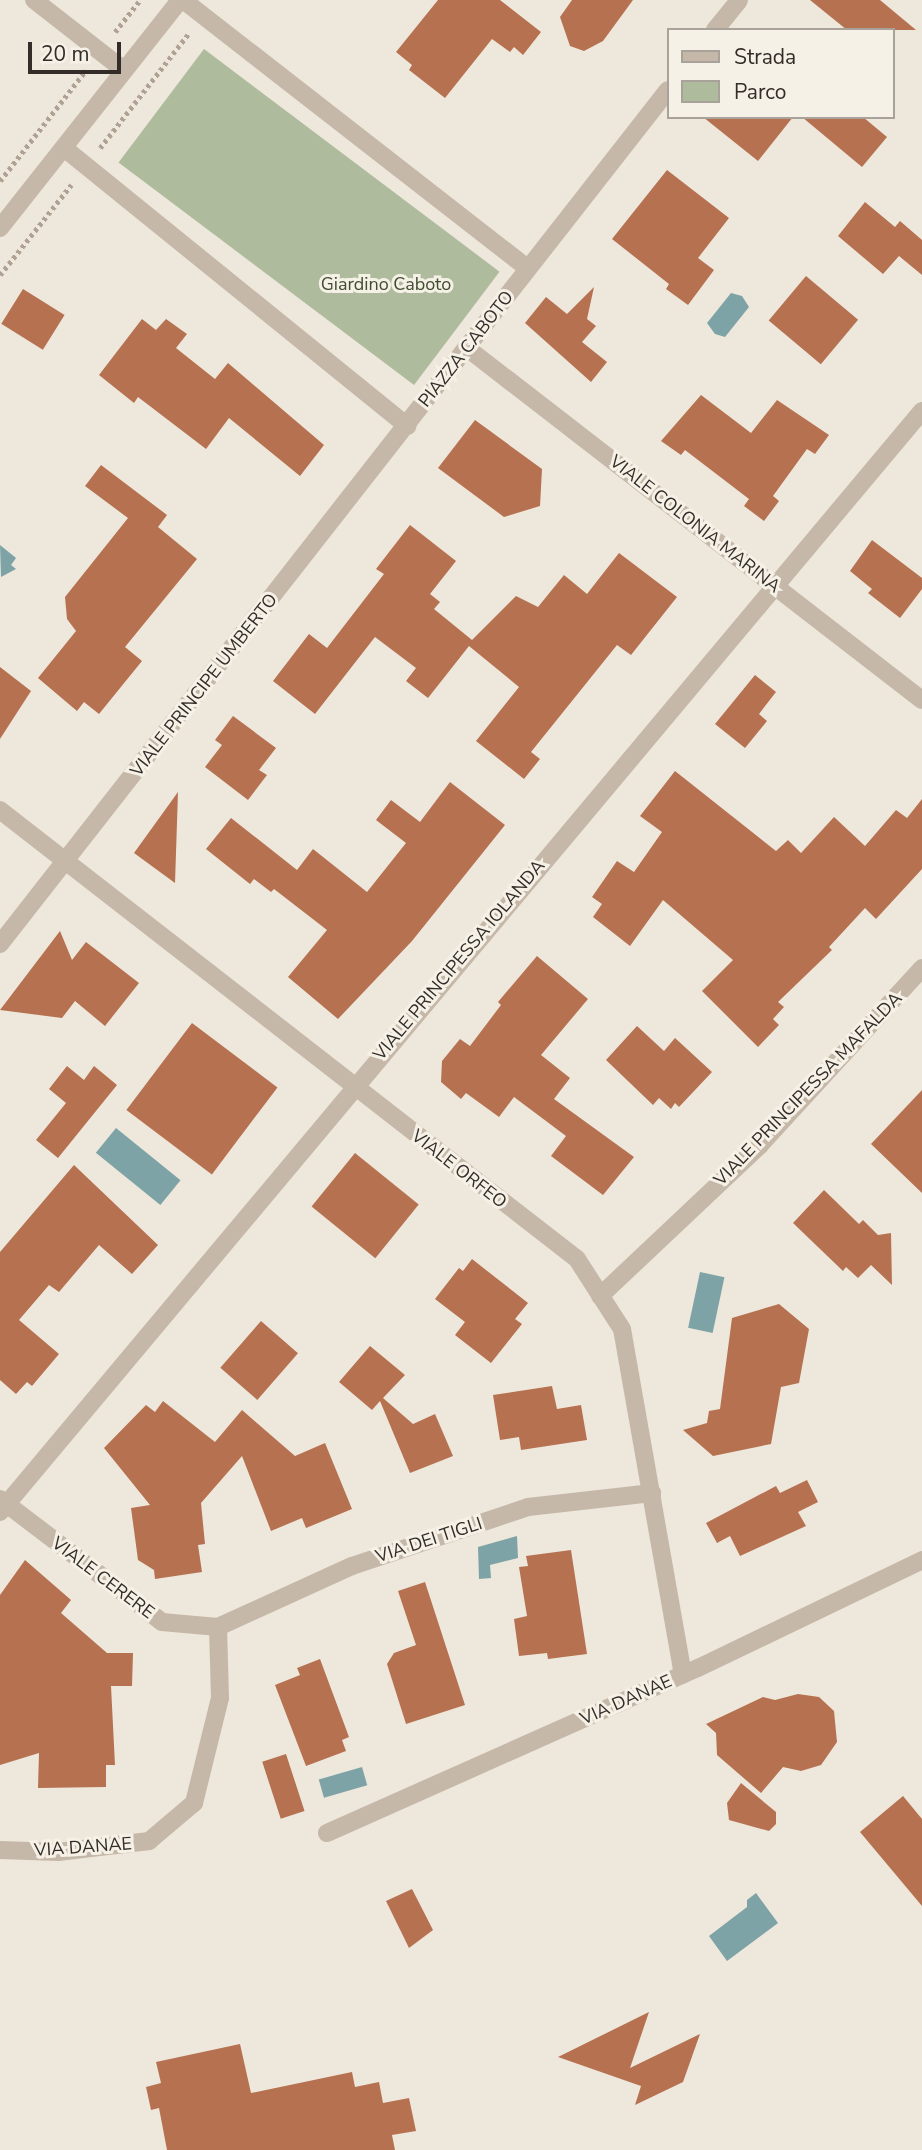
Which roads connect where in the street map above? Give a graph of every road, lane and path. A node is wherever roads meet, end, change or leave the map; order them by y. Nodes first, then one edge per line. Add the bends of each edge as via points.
1 (34, 0) edge
2 (140, 0) edge
3 (181, 0) edge
4 (739, 0) edge
5 (203, 16) junction
6 (717, 28) edge
7 (100, 51) junction
8 (124, 70) junction
9 (666, 92) edge
10 (64, 148) junction
11 (86, 166) junction
12 (0, 181) edge
13 (0, 228) edge
14 (528, 268) junction
15 (0, 275) edge
16 (467, 348) junction
17 (922, 411) edge
18 (407, 426) junction
19 (776, 586) junction
20 (922, 700) edge
21 (0, 810) edge
22 (66, 861) junction
23 (0, 944) edge
24 (922, 968) edge
25 (352, 1087) junction
26 (600, 1296) junction
27 (652, 1493) junction
28 (2, 1505) edge
29 (922, 1560) edge
30 (218, 1628) junction
31 (683, 1675) junction
32 (327, 1833) dead end
33 (0, 1850) edge

1 - 7 street
2 - 7 path
3 - 5 street
3 - 8 street
4 - 6 street
5 - 11 path
5 - 14 street
7 - 8 street
7 - 12 path
8 - 10 street
9 - 14 street
10 - 11 street, PIAZZA CABOTO
10 - 13 street
11 - 15 path
11 - 18 street, PIAZZA CABOTO
14 - 16 street, PIAZZA CABOTO
16 - 18 street, PIAZZA CABOTO
16 - 19 street, VIALE COLONIA MARINA
17 - 19 street, VIALE PRINCIPESSA IOLANDA
18 - 22 street, VIALE PRINCIPE UMBERTO
19 - 20 street, VIALE COLONIA MARINA
19 - 25 street, VIALE PRINCIPESSA IOLANDA
21 - 22 street, VIALE ORFEO
22 - 23 street, VIALE PRINCIPE UMBERTO
22 - 25 street, VIALE ORFEO
24 - 26 street, VIALE PRINCIPESSA MAFALDA via 760,1145
25 - 26 street, VIALE ORFEO via 577,1259
25 - 28 street, VIALE PRINCIPESSA IOLANDA
26 - 27 street, VIALE ORFEO via 622,1329
27 - 30 street, VIA DEI TIGLI via 528,1507 352,1566
27 - 31 street, VIALE ORFEO
28 - 30 street, VIALE CERERE via 162,1622
29 - 31 street, VIA DANAE
30 - 33 street, VIA DANAE via 220,1698 194,1802 149,1841 58,1852
31 - 32 street, VIA DANAE

